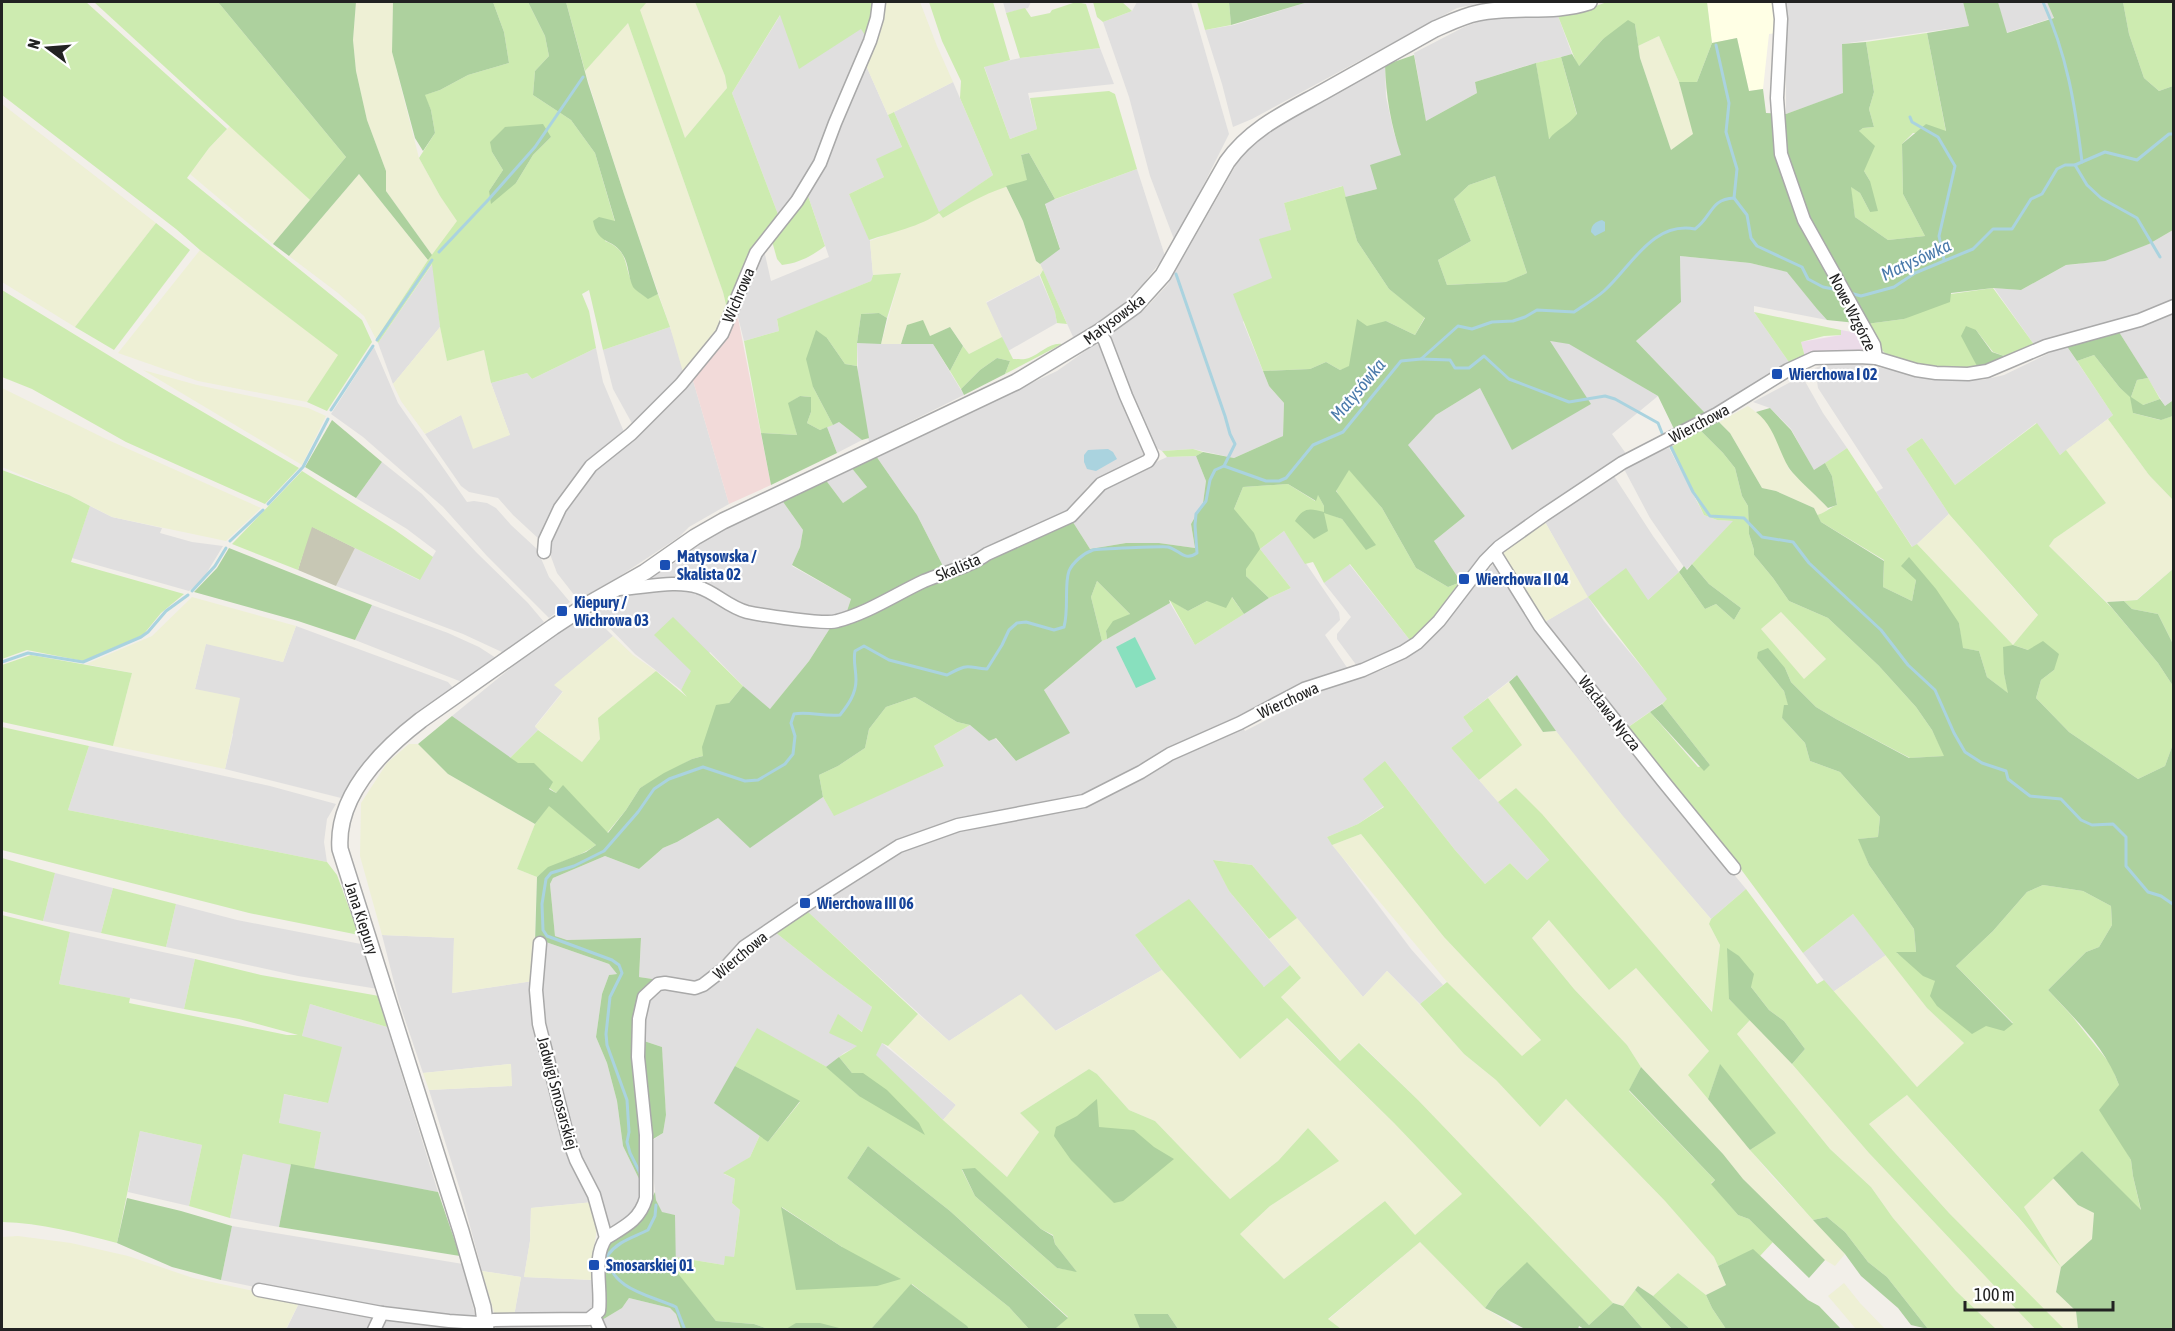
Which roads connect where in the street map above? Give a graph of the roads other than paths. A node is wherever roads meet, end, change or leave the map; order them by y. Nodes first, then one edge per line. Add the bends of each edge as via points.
1 (879, 2) edge
2 (1589, 2) edge
3 (1779, 2) edge
4 (1511, 5) edge
5 (2174, 306) edge
6 (1099, 332) junction
7 (1876, 358) junction
8 (544, 552) dead end
9 (1494, 552) junction
10 (616, 589) junction
11 (585, 606) joint
12 (1734, 868) dead end
13 (540, 943) dead end
14 (606, 1238) junction
15 (259, 1290) dead end
16 (382, 1313) junction
17 (594, 1316) junction
18 (485, 1326) edge
19 (375, 1329) edge
20 (600, 1329) edge

1 - 8 street, Wichrowa via 870,41 821,162 756,253 722,334 681,384 631,434 591,466 560,508 545,540
2 - 4 street, Matysowska via 1565,7
3 - 7 street, Nowe Wzgórze via 1777,98 1781,154 1804,220 1874,345
4 - 6 street, Matysowska via 1435,29 1248,137 1227,162 1163,275 1135,306
5 - 7 street, Nowe Wzgórze via 2140,320 2046,346 1987,371 1968,374 1916,370
6 - 10 street, Matysowska via 1016,382 723,521
6 - 10 street, Skalista via 1152,455 1148,461 1101,484 1071,516 976,562 835,622 748,612 698,587
7 - 9 street, Wierchowa via 1814,358 1788,370 1717,414 1622,463
9 - 12 street, Wacława Nycza via 1540,626
9 - 14 street, Wierchowa via 1439,621 1403,652 1304,689 1084,801 958,825 899,846 744,947 703,985 695,988 665,982 651,988 644,997 639,1018 638,1057 646,1135 646,1198 634,1221
10 - 11 street, Matysowska
11 - 18 street, Jana Kiepury via 402,735 367,773 340,829 343,861 446,1181
13 - 14 street, Jadwigi Smosarskiej via 536,990 539,1024 568,1138 594,1195
14 - 17 street, Jadwigi Smosarskiej via 601,1248 599,1305
15 - 16 street
16 - 18 street
16 - 19 street
17 - 18 street via 583,1320 494,1320
17 - 20 street

